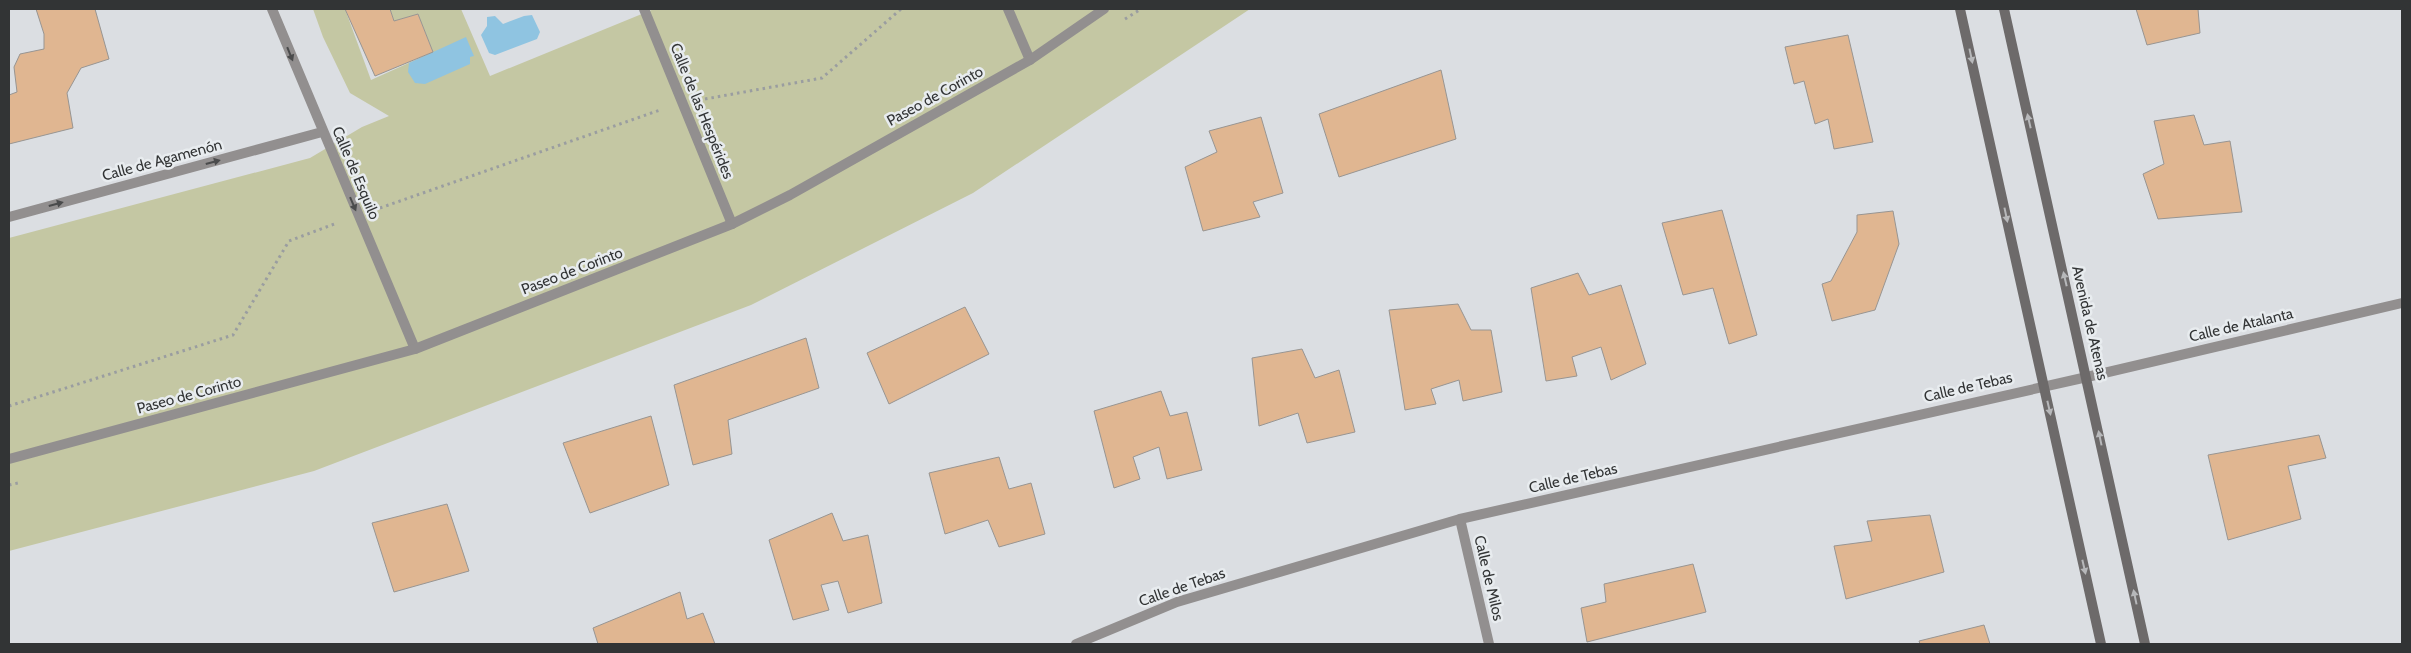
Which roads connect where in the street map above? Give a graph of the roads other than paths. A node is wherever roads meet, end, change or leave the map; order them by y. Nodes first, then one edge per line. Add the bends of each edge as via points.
1 (272, 9) edge
2 (644, 9) edge
3 (1008, 9) edge
4 (1104, 9) edge
5 (1960, 9) edge
6 (2004, 9) edge
7 (1030, 60) junction
8 (322, 132) junction
9 (9, 217) edge
10 (732, 224) junction
11 (2402, 303) edge
12 (415, 349) junction
13 (2087, 378) junction
14 (2044, 386) junction
15 (9, 459) edge
16 (1460, 519) junction
17 (1076, 644) edge
18 (1488, 644) edge
19 (2101, 644) edge
20 (2146, 644) edge

1 -> 8 street, Calle de Esquilo
2 - 10 street, Calle de las Hespérides
3 - 7 street
4 - 7 street, Paseo de Corinto
5 -> 14 main road
13 -> 6 main road, Avenida de Atenas
7 - 10 street, Paseo de Corinto via 790,195
9 -> 8 street, Calle de Agamenón
8 -> 12 street, Calle de Esquilo
10 - 12 street, Paseo de Corinto
11 - 13 street, Calle de Atalanta
12 - 15 street, Paseo de Corinto
13 - 14 street, Calle de Tebas
20 -> 13 main road, Avenida de Atenas
14 - 16 street, Calle de Tebas
14 -> 19 main road
16 - 17 street, Calle de Tebas via 1177,602
16 - 18 street, Calle de Milos

